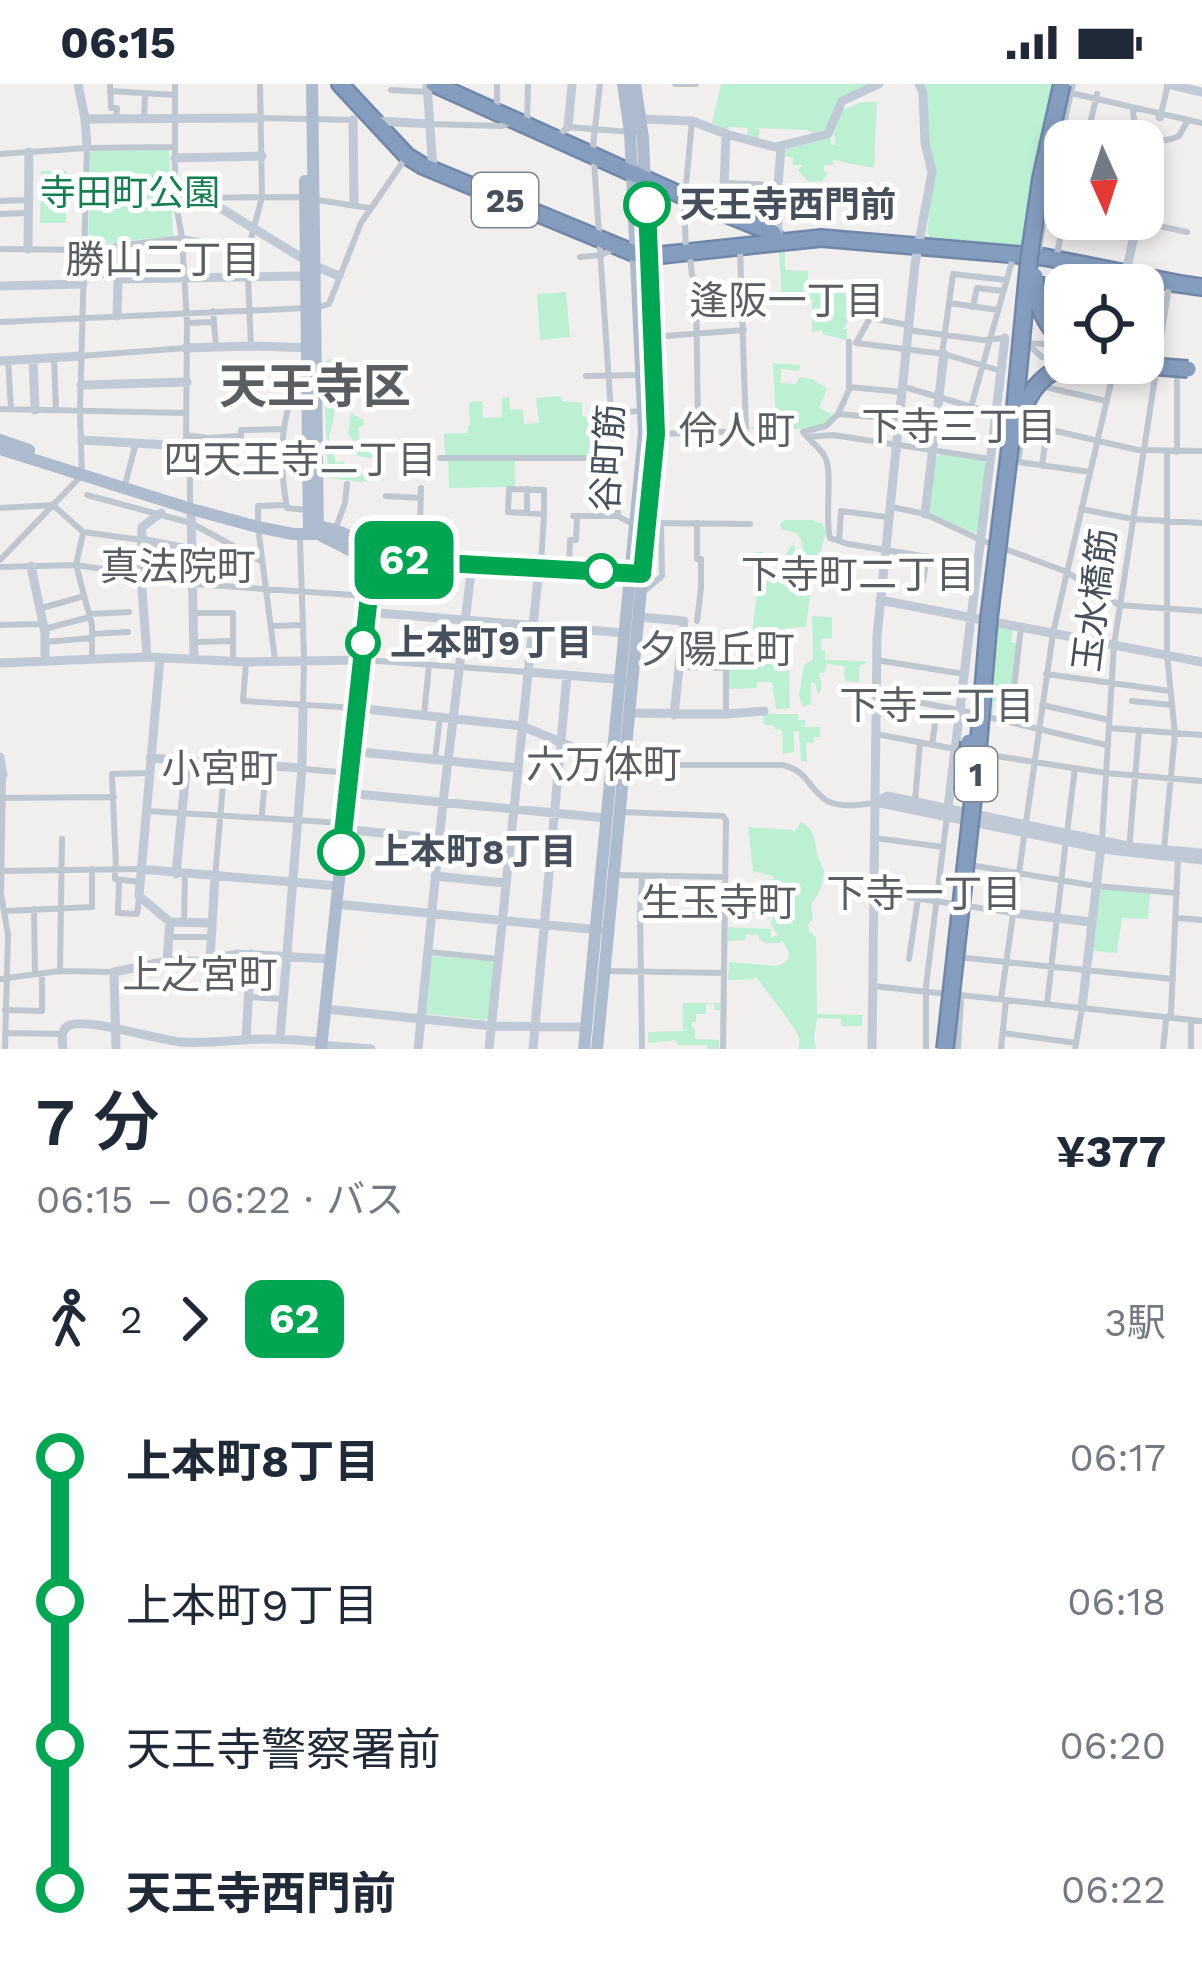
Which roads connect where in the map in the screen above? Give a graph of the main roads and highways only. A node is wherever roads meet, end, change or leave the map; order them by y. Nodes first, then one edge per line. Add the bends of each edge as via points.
1 (308, 84) edge
2 (340, 84) edge
3 (623, 84) edge
4 (635, 84) edge
5 (1069, 86) edge
6 (430, 87) edge
7 (639, 176) junction
8 (689, 199) junction
9 (778, 242) junction
10 (737, 247) junction
11 (643, 254) junction
12 (1074, 264) edge
13 (1164, 283) edge
14 (1202, 286) edge
15 (1044, 317) edge
16 (311, 348) junction
17 (1164, 364) edge
18 (1164, 368) edge
19 (1194, 370) edge
20 (647, 375) junction
21 (1044, 378) edge
22 (0, 444) edge
23 (82, 471) junction
24 (1004, 499) junction
25 (191, 511) junction
26 (647, 524) junction
27 (310, 532) junction
28 (373, 559) junction
29 (636, 573) junction
30 (970, 678) road end
31 (626, 680) junction
32 (618, 761) junction
33 (613, 815) junction
34 (602, 930) junction
35 (321, 1045) edge
36 (584, 1049) edge
37 (597, 1049) edge
38 (944, 1049) edge

1 - 16 main road
2 - 11 highway, 25 via 407,156 433,171 600,246
3 - 7 main road, 谷町筋
4 - 7 main road, 谷町筋
5 - 15 highway, bridge via 1035,278
5 - 24 highway, bridge via 1040,178
6 - 7 highway, 25 via 562,133
7 - 8 highway, 25
7 - 11 main road, 谷町筋
8 - 9 highway, 25
8 - 10 highway via 737,227
9 - 10 highway, 25
9 - 12 highway, 25 via 821,238
10 - 11 highway, 25
11 - 20 main road, 谷町筋
11 - 20 main road, 谷町筋
13 - 14 highway, 25
16 - 27 main road
16 - 27 main road
17 - 19 highway, bridge
18 - 19 highway, bridge
20 - 26 main road, 谷町筋
20 - 26 main road, 谷町筋 via 656,434
21 - 24 highway, 1, bridge via 1027,399
22 - 23 main road
23 - 25 main road
23 - 25 main road
24 - 38 highway, 1, bridge
25 - 27 main road
26 - 29 main road, 谷町筋
27 - 28 main road
27 - 28 main road via 341,533
28 - 29 main road
28 - 35 main road
29 - 31 main road, 谷町筋 via 624,633
29 - 31 main road, 谷町筋 via 638,617
30 - 38 highway, bridge via 965,868
31 - 32 main road, 谷町筋
31 - 32 main road, 谷町筋
32 - 33 main road, 谷町筋
33 - 34 main road, 谷町筋
33 - 34 main road, 谷町筋 via 614,875
34 - 36 main road, 谷町筋
34 - 37 main road, 谷町筋

